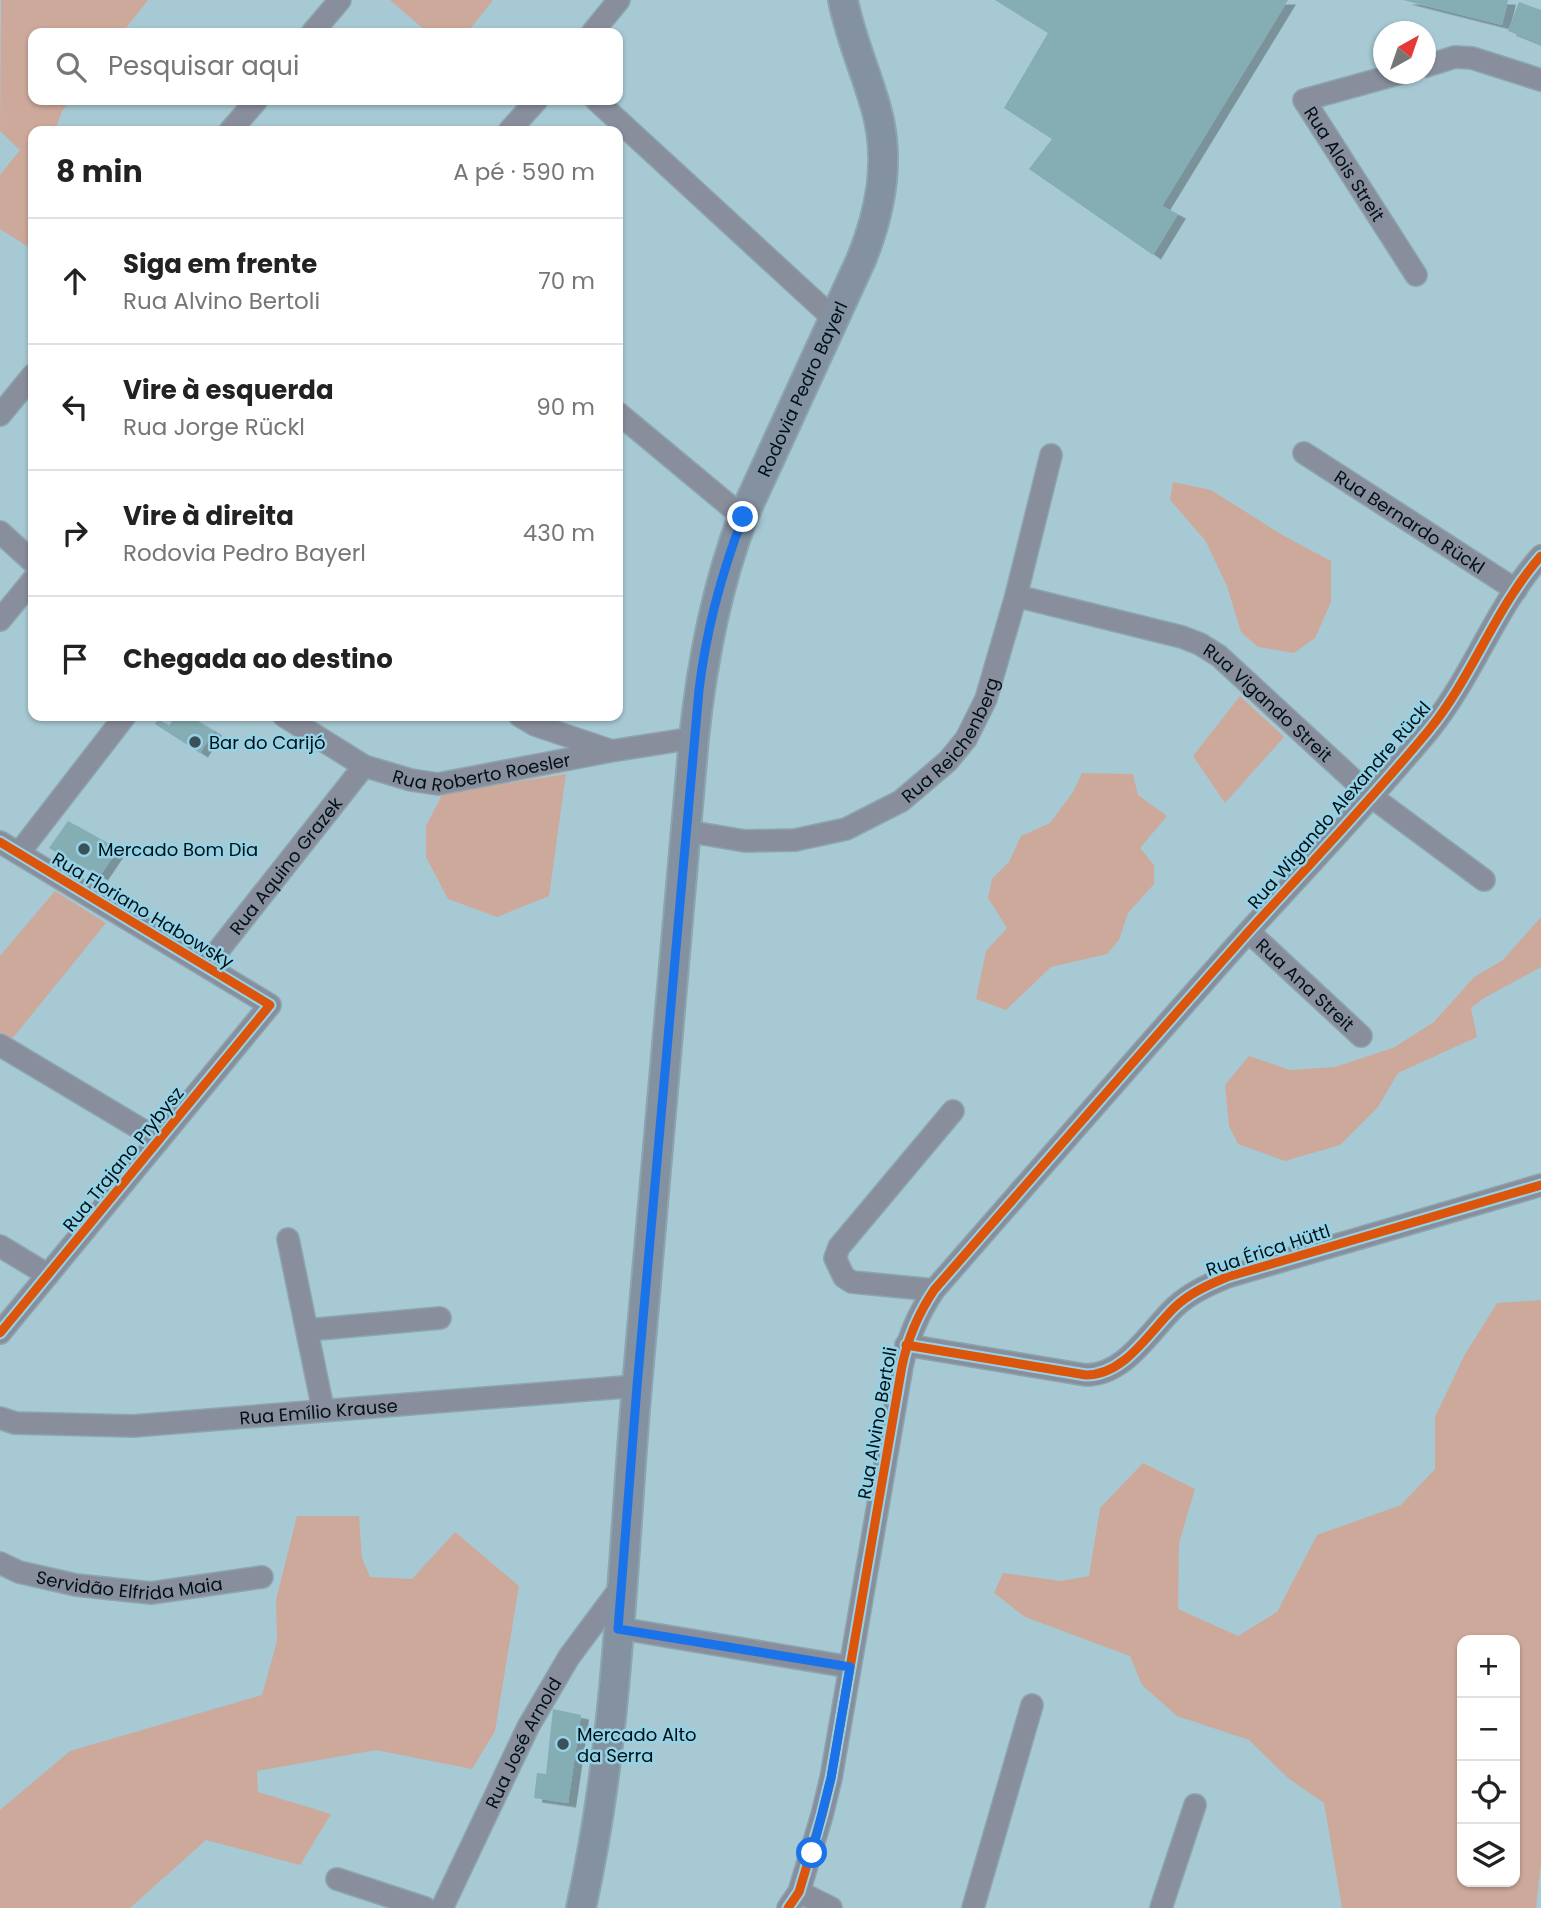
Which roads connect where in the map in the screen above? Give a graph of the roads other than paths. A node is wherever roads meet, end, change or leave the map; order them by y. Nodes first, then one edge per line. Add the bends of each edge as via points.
1 (340, 0) edge
2 (619, 0) edge
3 (843, 0) edge
4 (316, 28) edge
5 (596, 28) edge
6 (1436, 63) edge
7 (1541, 80) edge
8 (1373, 81) edge
9 (253, 105) edge
10 (532, 105) edge
11 (601, 105) edge
12 (234, 126) edge
13 (514, 126) edge
14 (1416, 275) dead end
15 (834, 319) junction
16 (28, 381) edge
17 (0, 415) edge
18 (623, 417) edge
19 (1304, 453) dead end
20 (1051, 455) dead end
21 (743, 517) junction
22 (0, 532) edge
23 (1541, 556) edge
24 (28, 557) edge
25 (28, 586) edge
26 (1516, 590) junction
27 (1016, 596) junction
28 (0, 620) edge
29 (121, 721) edge
30 (292, 721) edge
31 (528, 721) edge
32 (694, 738) junction
33 (611, 751) junction
34 (364, 766) junction
35 (1372, 797) junction
36 (686, 831) junction
37 (0, 842) edge
38 (19, 853) junction
39 (1484, 880) dead end
40 (1249, 932) junction
41 (206, 966) junction
42 (270, 1005) joint
43 (1361, 1036) dead end
44 (0, 1045) edge
45 (953, 1111) dead end
46 (159, 1140) junction
47 (1541, 1185) edge
48 (288, 1239) dead end
49 (0, 1246) edge
50 (48, 1275) junction
51 (934, 1290) junction
52 (440, 1318) dead end
53 (307, 1330) junction
54 (0, 1334) edge
55 (906, 1345) junction
56 (637, 1386) junction
57 (323, 1409) junction
58 (0, 1418) edge
59 (0, 1563) edge
60 (262, 1577) dead end
61 (621, 1587) junction
62 (618, 1629) junction
63 (850, 1667) junction
64 (1032, 1705) dead end
65 (1195, 1805) dead end
66 (337, 1879) dead end
67 (794, 1900) edge
68 (425, 1908) edge
69 (442, 1908) edge
70 (581, 1908) edge
71 (831, 1908) edge
72 (973, 1908) edge
73 (1161, 1908) edge

1 - 4 street
2 - 5 street
3 - 15 main road, Rodovia Pedro Bayerl via 877,111 883,178 870,239
6 - 7 street via 1472,58
8 - 14 street, Rua Alois Streit via 1304,100
9 - 12 street
10 - 13 street
11 - 15 street
15 - 21 main road, Rodovia Pedro Bayerl
16 - 17 street
18 - 21 street
19 - 26 street, Rua Bernardo Rückl
20 - 27 street, Rua Reichenberg
21 - 32 main road, Rodovia Pedro Bayerl via 707,638
22 - 24 street
23 - 26 street, Rua Wigando Alexandre Rückl
25 - 28 street
26 - 35 street, Rua Wigando Alexandre Rückl via 1453,697
27 - 35 street, Rua Vigando Streit via 1200,644 1219,656
27 - 36 street, Rua Reichenberg via 986,699 966,739 901,801 846,829 795,840 745,841
29 - 38 street
30 - 34 street, Rua Roberto Roesler
31 - 33 street
32 - 33 street, Rua Roberto Roesler
32 - 36 main road, Rodovia Pedro Bayerl
33 - 34 street, Rua Roberto Roesler via 438,784
34 - 41 street, Rua Aquino Grazek
35 - 39 street, Rua Vigando Streit
35 - 40 street, Rua Wigando Alexandre Rückl
36 - 56 main road, Rodovia Pedro Bayerl
37 - 38 street, Rua Floriano Habowsky
38 - 41 street, Rua Floriano Habowsky
40 - 43 street, Rua Ana Streit
40 - 51 street, Rua Alvino Bertoli
41 - 42 street, Rua Floriano Habowsky
42 - 46 street, Rua Trajano Prybysz
44 - 46 street
45 - 51 street via 839,1247 835,1258 844,1277 852,1282
46 - 50 street, Rua Trajano Prybysz
47 - 55 street, Rua Érica Hüttl via 1211,1284 1176,1306 1114,1369 1100,1375
48 - 53 street
49 - 50 street
50 - 54 street, Rua Trajano Prybysz
51 - 55 street, Rua Alvino Bertoli
52 - 53 street
53 - 57 street
55 - 63 street, Rua Alvino Bertoli
56 - 57 street, Rua Emílio Krause
56 - 61 main road, Rodovia Pedro Bayerl
57 - 58 street, Rua Emílio Krause via 108,1427 15,1423
59 - 60 street, Servidão Elfrida Maia via 76,1585 151,1593
61 - 62 main road, Rodovia Pedro Bayerl
61 - 69 street, Rua José Arnold via 569,1657 528,1727
62 - 63 street
62 - 70 main road, Rodovia Pedro Bayerl via 607,1759
63 - 67 street, Rua Alvino Bertoli via 822,1815
64 - 72 street
65 - 73 street
66 - 68 street
67 - 71 street

